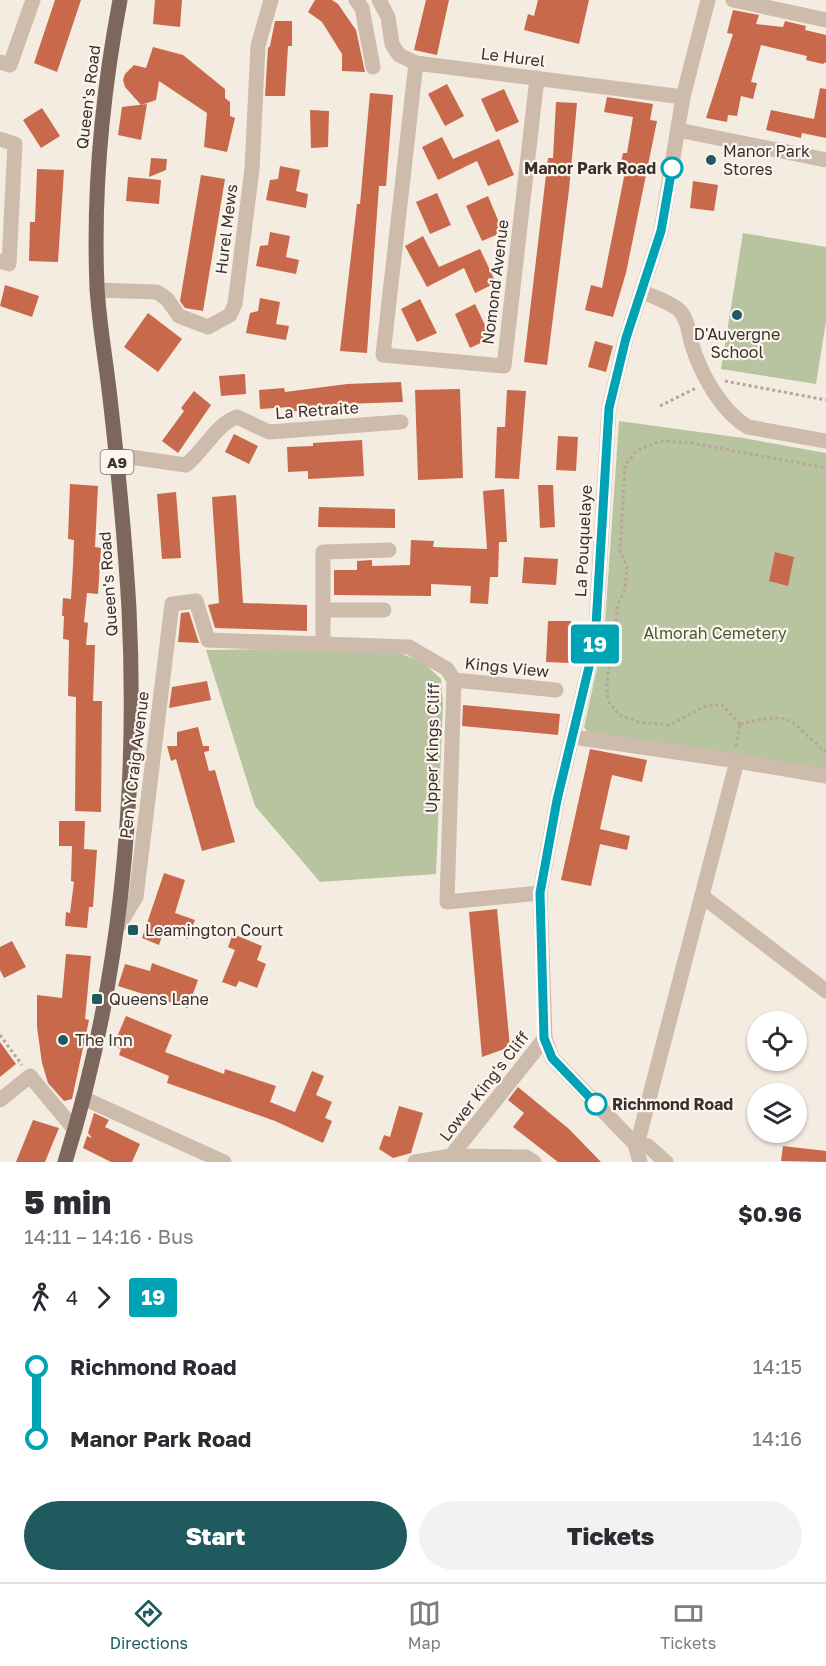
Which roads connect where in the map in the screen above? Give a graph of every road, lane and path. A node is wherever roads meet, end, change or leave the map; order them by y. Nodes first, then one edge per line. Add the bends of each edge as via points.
1 (33, 0) edge
2 (120, 0) edge
3 (271, 0) edge
4 (356, 0) edge
5 (379, 0) edge
6 (708, 0) edge
7 (733, 0) edge
8 (826, 20) edge
9 (0, 62) edge
10 (416, 63) junction
11 (373, 67) dead end
12 (537, 78) junction
13 (683, 97) junction
14 (678, 130) junction
15 (0, 139) edge
16 (826, 160) edge
17 (0, 261) edge
18 (97, 290) junction
19 (643, 292) junction
20 (707, 382) junction
21 (826, 400) edge
22 (660, 406) dead end
23 (401, 422) dead end
24 (826, 441) edge
25 (116, 455) junction
26 (826, 468) edge
27 (390, 550) dead end
28 (172, 604) joint
29 (323, 610) junction
30 (384, 610) dead end
31 (323, 644) junction
32 (454, 680) junction
33 (556, 690) dead end
34 (740, 724) junction
35 (573, 736) junction
36 (826, 752) edge
37 (736, 761) junction
38 (826, 776) edge
39 (540, 893) junction
40 (702, 896) junction
41 (119, 925) junction
42 (826, 991) edge
43 (0, 1035) edge
44 (544, 1038) junction
45 (30, 1076) junction
46 (83, 1098) junction
47 (0, 1100) edge
48 (75, 1130) junction
49 (512, 1143) dead end
50 (635, 1144) junction
51 (452, 1156) junction
52 (530, 1160) edge
53 (65, 1162) edge
54 (224, 1162) edge
55 (416, 1162) edge
56 (640, 1162) edge
57 (666, 1162) edge

1 - 9 street via 10,65
2 - 18 main road, Queen's Road / A9 via 95,196
3 - 18 street, Hurel Mews via 258,46 252,169 235,304 230,315 208,327 178,316 157,291
4 - 11 street via 362,8
5 - 10 street via 388,17 392,44 399,55
6 - 13 street, La Pouquelaye
7 - 8 street
10 - 12 street, Le Hurel
10 - 12 street, Nomond Avenue via 383,355 504,366
12 - 13 street, Le Hurel
13 - 14 street, La Pouquelaye
14 - 16 street
14 - 19 street, La Pouquelaye via 661,231
15 - 17 street via 15,144 9,264
18 - 25 main road, Queen's Road / A9
19 - 20 street via 678,309 687,322
19 - 35 street, La Pouquelaye via 626,338 609,408 595,642
20 - 21 path via 722,380
20 - 22 path
20 - 24 street via 738,421 748,427
23 - 25 street, La Retraite via 269,432 237,417 228,420 186,465
25 - 41 main road, Queen's Road / A9 via 129,610 131,781
26 - 34 path via 692,443 660,441 636,451 625,466 620,552 627,566 607,681 608,701 619,715 638,722 670,725 707,705 722,705
27 - 29 street via 323,552
28 - 31 street, Upper Kings Cliff via 196,601 208,640
28 - 41 street, Pen Y Craig Avenue via 136,897
29 - 30 street
29 - 31 street
31 - 32 street, Upper Kings Cliff via 409,647 447,669
32 - 33 street, Kings View
32 - 39 street, Upper Kings Cliff via 447,902
34 - 36 path via 779,716 795,722
34 - 37 path
35 - 37 street
35 - 39 street, La Pouquelaye
37 - 38 street
37 - 40 street
39 - 44 street, La Pouquelaye
40 - 42 street
40 - 50 street
41 - 46 main road, Queen's Road / A9
43 - 45 path
44 - 50 street, La Pouquelaye via 552,1058
44 - 51 street, Lower King's Cliff
45 - 47 street
45 - 48 street
46 - 48 main road, Queen's Road / A9
46 - 54 street
48 - 53 main road, Queen's Road / A9
49 - 52 street
50 - 56 street, La Pouquelaye
50 - 57 street via 648,1146
51 - 52 street
51 - 55 street, Lower King's Cliff

